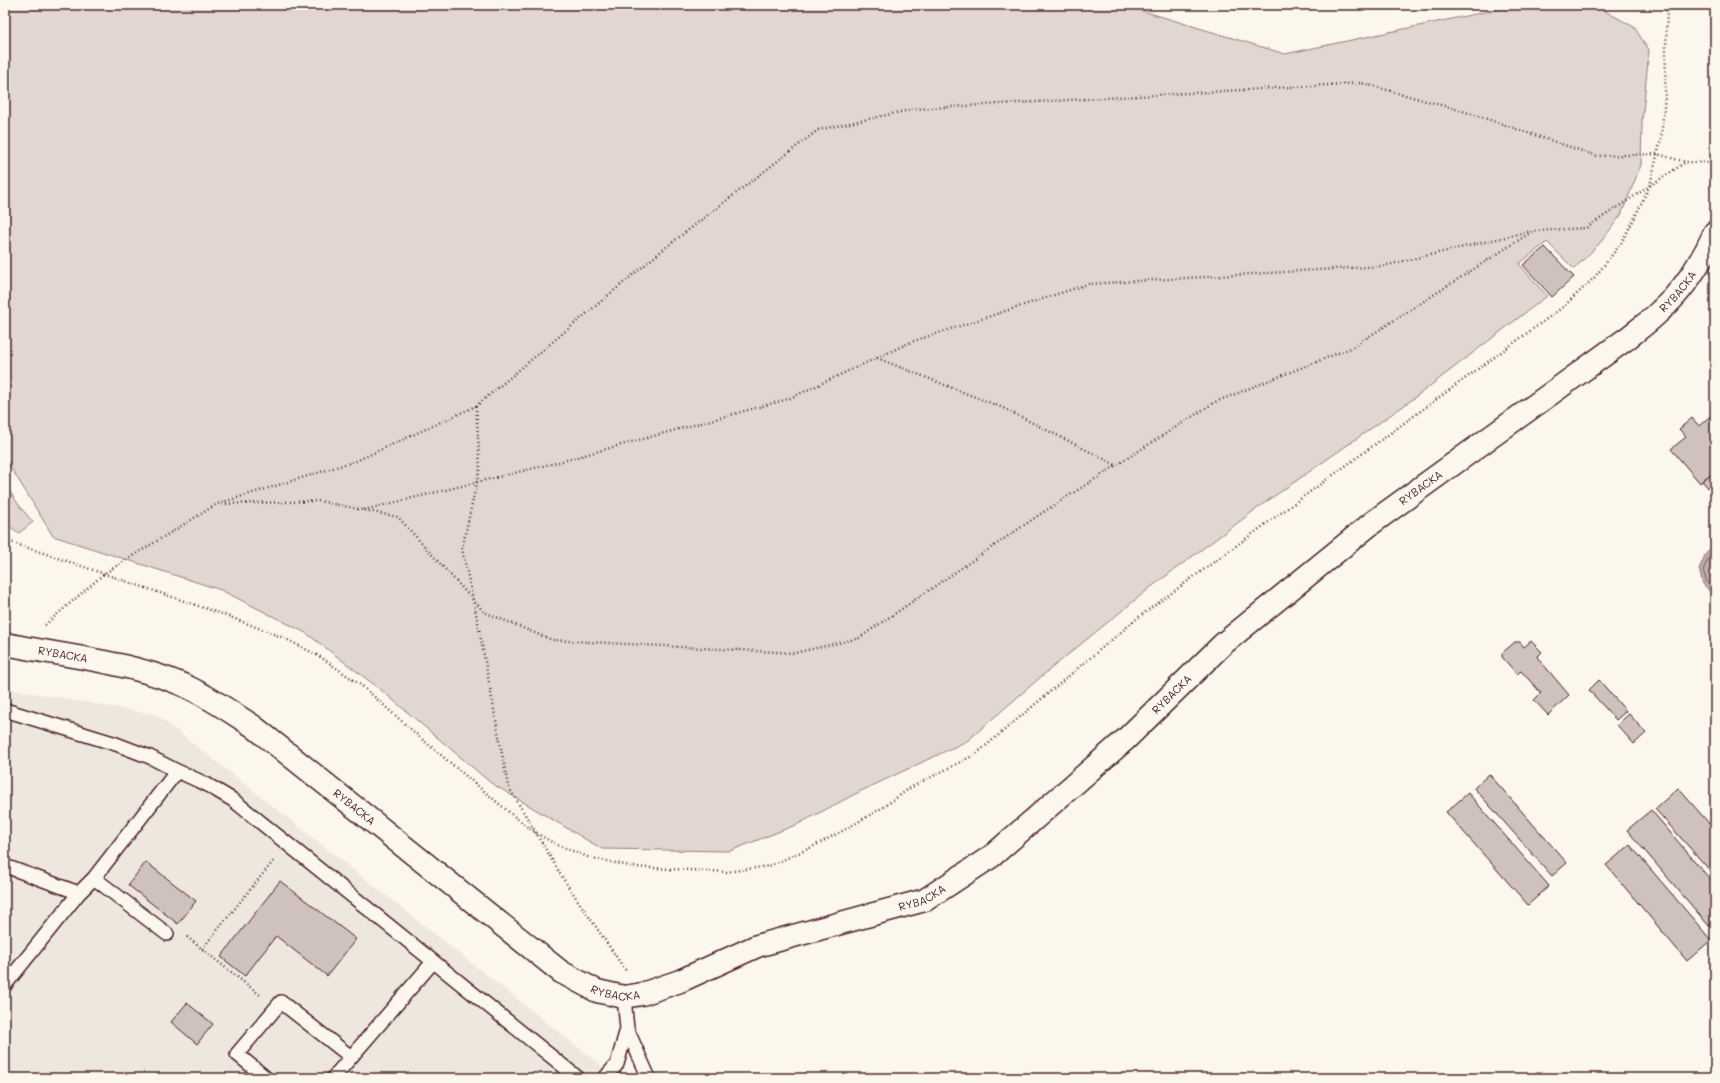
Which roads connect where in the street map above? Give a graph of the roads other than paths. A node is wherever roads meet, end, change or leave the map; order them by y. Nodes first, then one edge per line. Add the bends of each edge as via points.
1 (1715, 232) edge
2 (12, 645) edge
3 (5, 710) edge
4 (178, 772) junction
5 (5, 866) edge
6 (94, 878) junction
7 (79, 893) junction
8 (167, 934) road end
9 (433, 962) junction
10 (5, 985) edge
11 (633, 996) junction
12 (627, 1029) junction
13 (351, 1057) junction
14 (266, 1078) edge
15 (333, 1078) edge
16 (578, 1078) edge
17 (605, 1078) edge
18 (649, 1078) edge

1 - 11 street, RYBACKA via 1685,284 1661,311 1629,337 1372,523 1223,644 1126,739 992,856 925,900 757,946 680,981
2 - 11 street, RYBACKA via 109,662 180,684 210,698 253,726 561,972 596,991
3 - 4 lane via 116,744 150,757
4 - 6 lane
4 - 9 lane via 206,784 233,800
5 - 7 lane
6 - 7 lane
6 - 8 lane
7 - 10 lane
9 - 13 lane
9 - 16 lane
11 - 12 lane
12 - 17 lane via 617,1064
12 - 18 lane
13 - 14 lane via 281,1002 237,1054
13 - 15 lane

